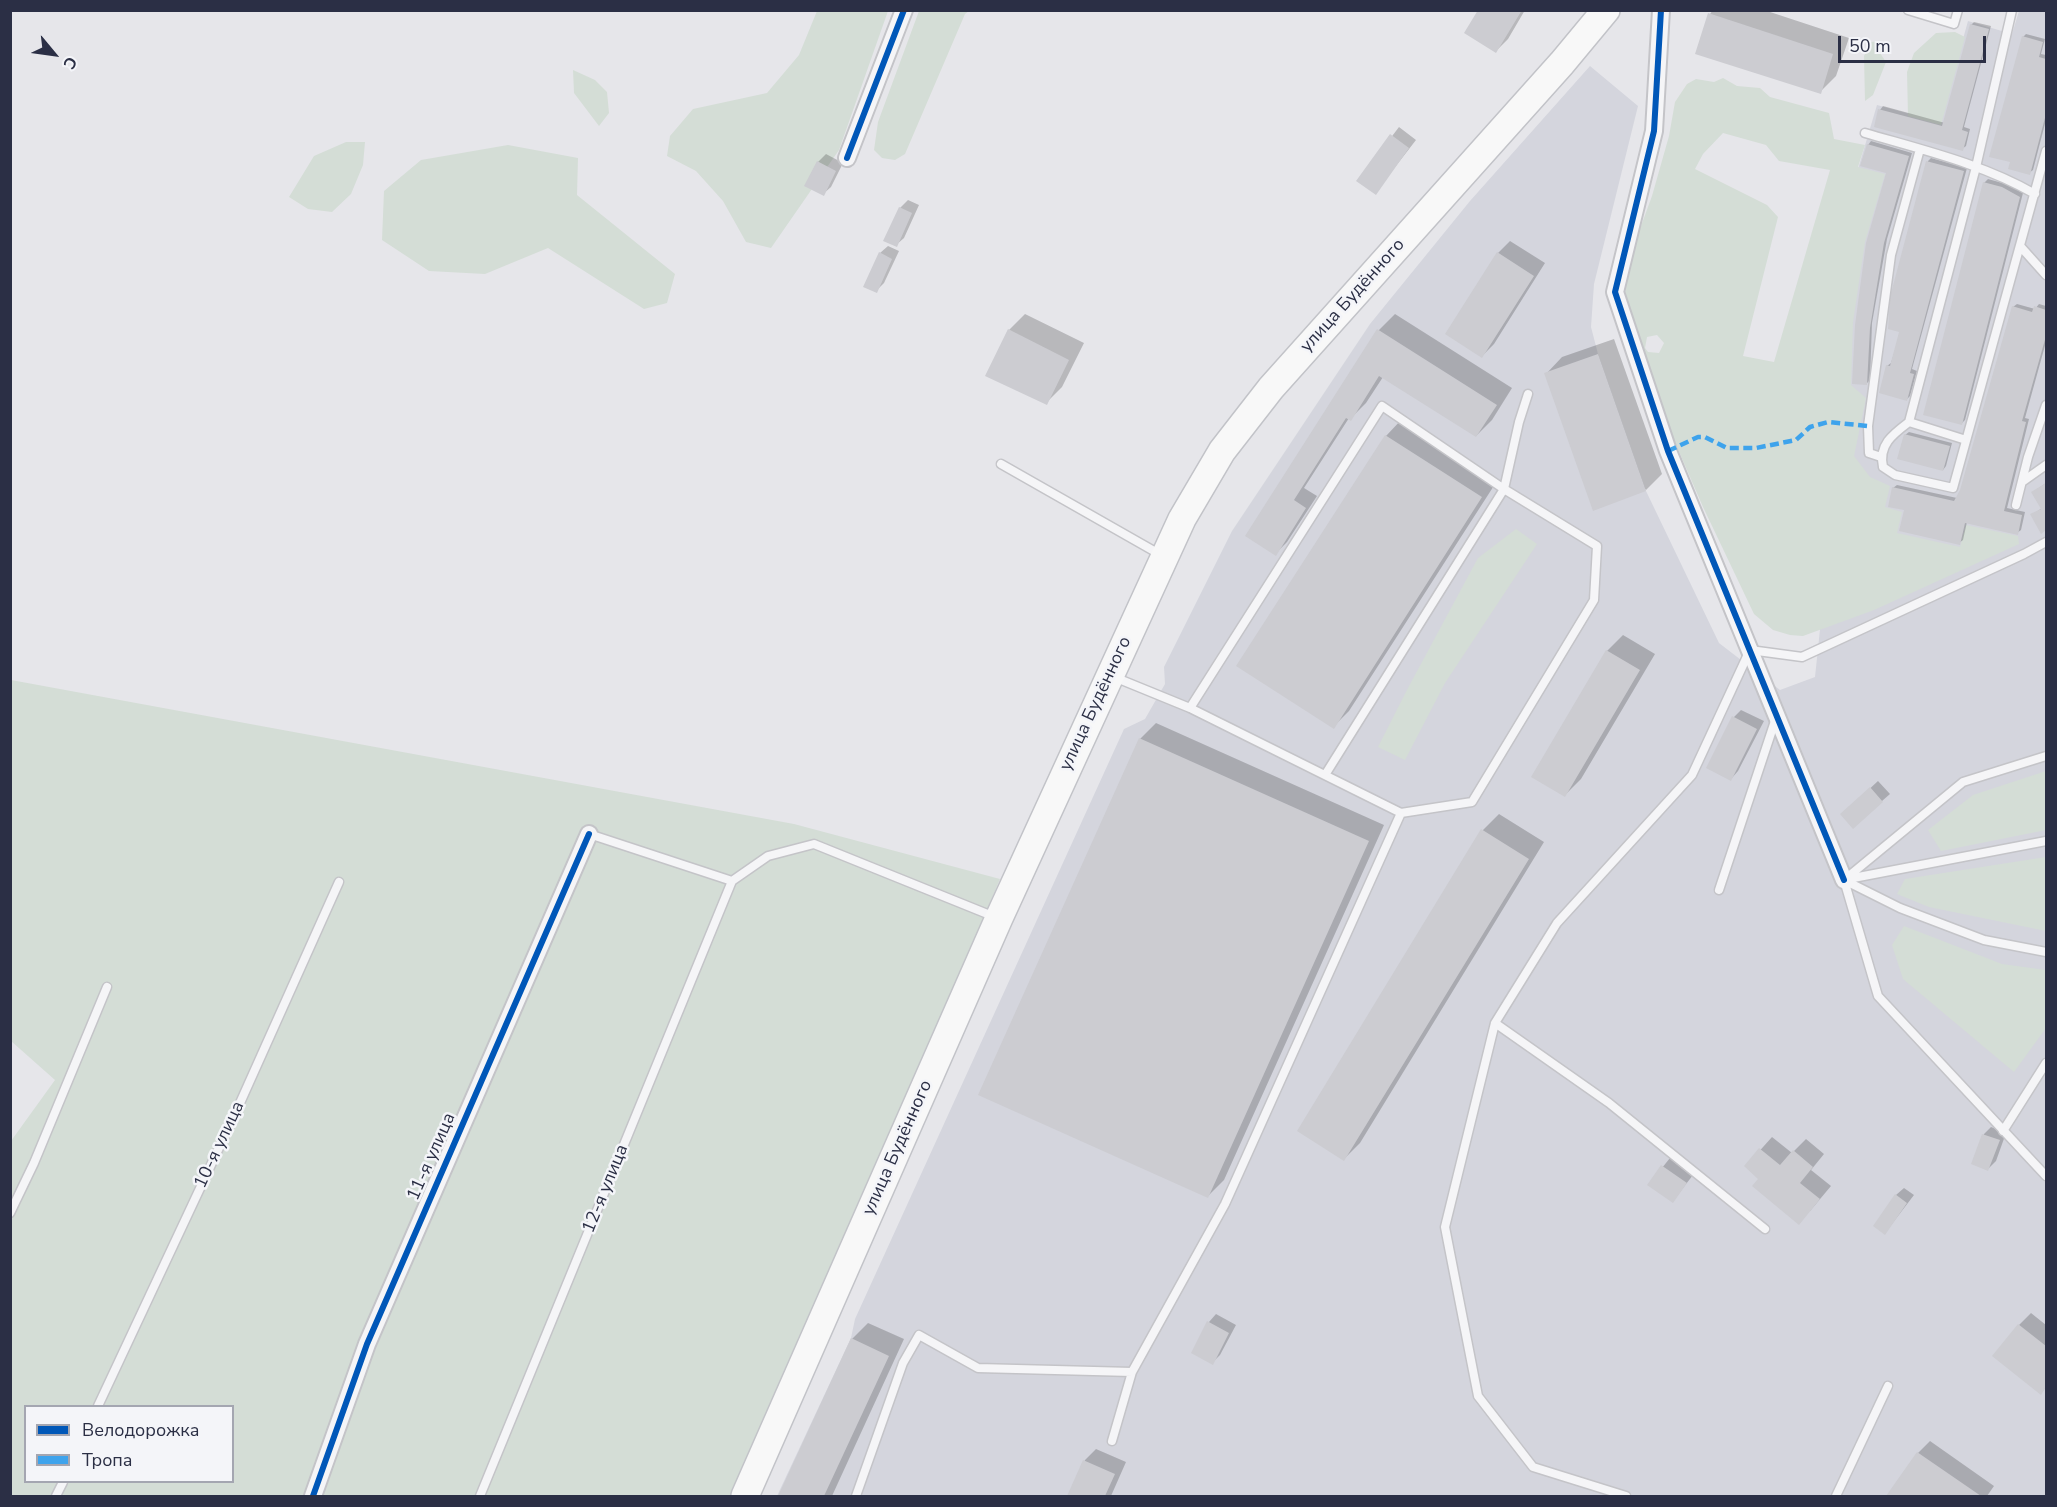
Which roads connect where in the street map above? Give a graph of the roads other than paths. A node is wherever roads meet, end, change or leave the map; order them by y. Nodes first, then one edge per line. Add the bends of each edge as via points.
1 (904, 10) edge
2 (1606, 10) edge
3 (1661, 10) edge
4 (1908, 10) edge
5 (1958, 10) edge
6 (2012, 10) edge
7 (1865, 133) dead end
8 (1920, 150) junction
9 (2046, 151) edge
10 (847, 158) dead end
11 (1976, 167) junction
12 (2035, 194) junction
13 (2020, 246) junction
14 (2046, 275) edge
15 (1528, 394) dead end
16 (2046, 405) edge
17 (1909, 422) junction
18 (1966, 440) junction
19 (1881, 457) junction
20 (1001, 464) dead end
21 (2046, 465) edge
22 (2022, 482) junction
23 (1504, 489) junction
24 (2016, 505) dead end
25 (2046, 542) edge
26 (1164, 557) junction
27 (1750, 650) junction
28 (1109, 674) junction
29 (1190, 708) junction
30 (1777, 715) junction
31 (2046, 756) edge
32 (1325, 775) junction
33 (1401, 813) junction
34 (589, 834) joint
35 (2046, 841) edge
36 (1844, 880) junction
37 (732, 881) junction
38 (339, 882) dead end
39 (1719, 890) dead end
40 (999, 918) junction
41 (2046, 952) edge
42 (108, 987) dead end
43 (1494, 1023) junction
44 (2046, 1063) edge
45 (2003, 1131) junction
46 (2046, 1176) edge
47 (10, 1213) edge
48 (1765, 1229) dead end
49 (1132, 1372) junction
50 (1888, 1386) dead end
51 (99, 1405) edge
52 (1112, 1441) dead end
53 (63, 1483) edge
54 (56, 1497) edge
55 (313, 1497) edge
56 (480, 1497) edge
57 (745, 1497) edge
58 (856, 1497) edge
59 (1626, 1497) edge
60 (1836, 1497) edge

1 - 10 street
2 - 26 main road, улица Будённого via 1271,388 1222,451
3 - 27 street via 1654,131 1615,292 1668,451
4 - 5 lane via 1954,24
6 - 11 lane
7 - 8 lane
8 - 11 lane
8 - 19 lane via 1891,255 1873,384 1869,453
9 - 12 lane
11 - 12 lane
11 - 17 lane
12 - 13 lane
13 - 14 lane
13 - 18 lane
15 - 23 lane
16 - 22 lane
17 - 18 lane
17 - 19 lane via 1889,437
18 - 19 lane via 1953,488 1895,475 1883,467
20 - 26 lane
21 - 22 lane
22 - 24 lane
23 - 29 lane via 1382,406
23 - 32 lane
23 - 33 lane via 1598,546 1594,600 1472,802
25 - 27 lane via 1802,657
26 - 28 main road, улица Будённого
27 - 30 street
27 - 43 lane via 1692,775 1557,923
28 - 29 lane
28 - 40 main road, улица Будённого
29 - 32 lane
30 - 36 street
30 - 39 lane
31 - 36 lane via 1963,782
32 - 33 lane
33 - 49 lane via 1225,1204
34 - 37 lane
34 - 55 street, 11-я улица via 368,1344
35 - 36 lane
36 - 41 lane via 1900,908 1984,939
36 - 45 lane via 1878,996
37 - 40 lane via 768,856 814,844
37 - 56 lane, 12-я улица
38 - 51 lane, 10-я улица
40 - 57 main road, улица Будённого
42 - 47 lane
43 - 48 lane via 1608,1103
43 - 59 lane via 1445,1227 1478,1396 1533,1467
44 - 45 lane
45 - 46 lane
49 - 52 lane
49 - 58 lane via 978,1368 919,1335 903,1363
50 - 60 lane
53 - 54 lane

